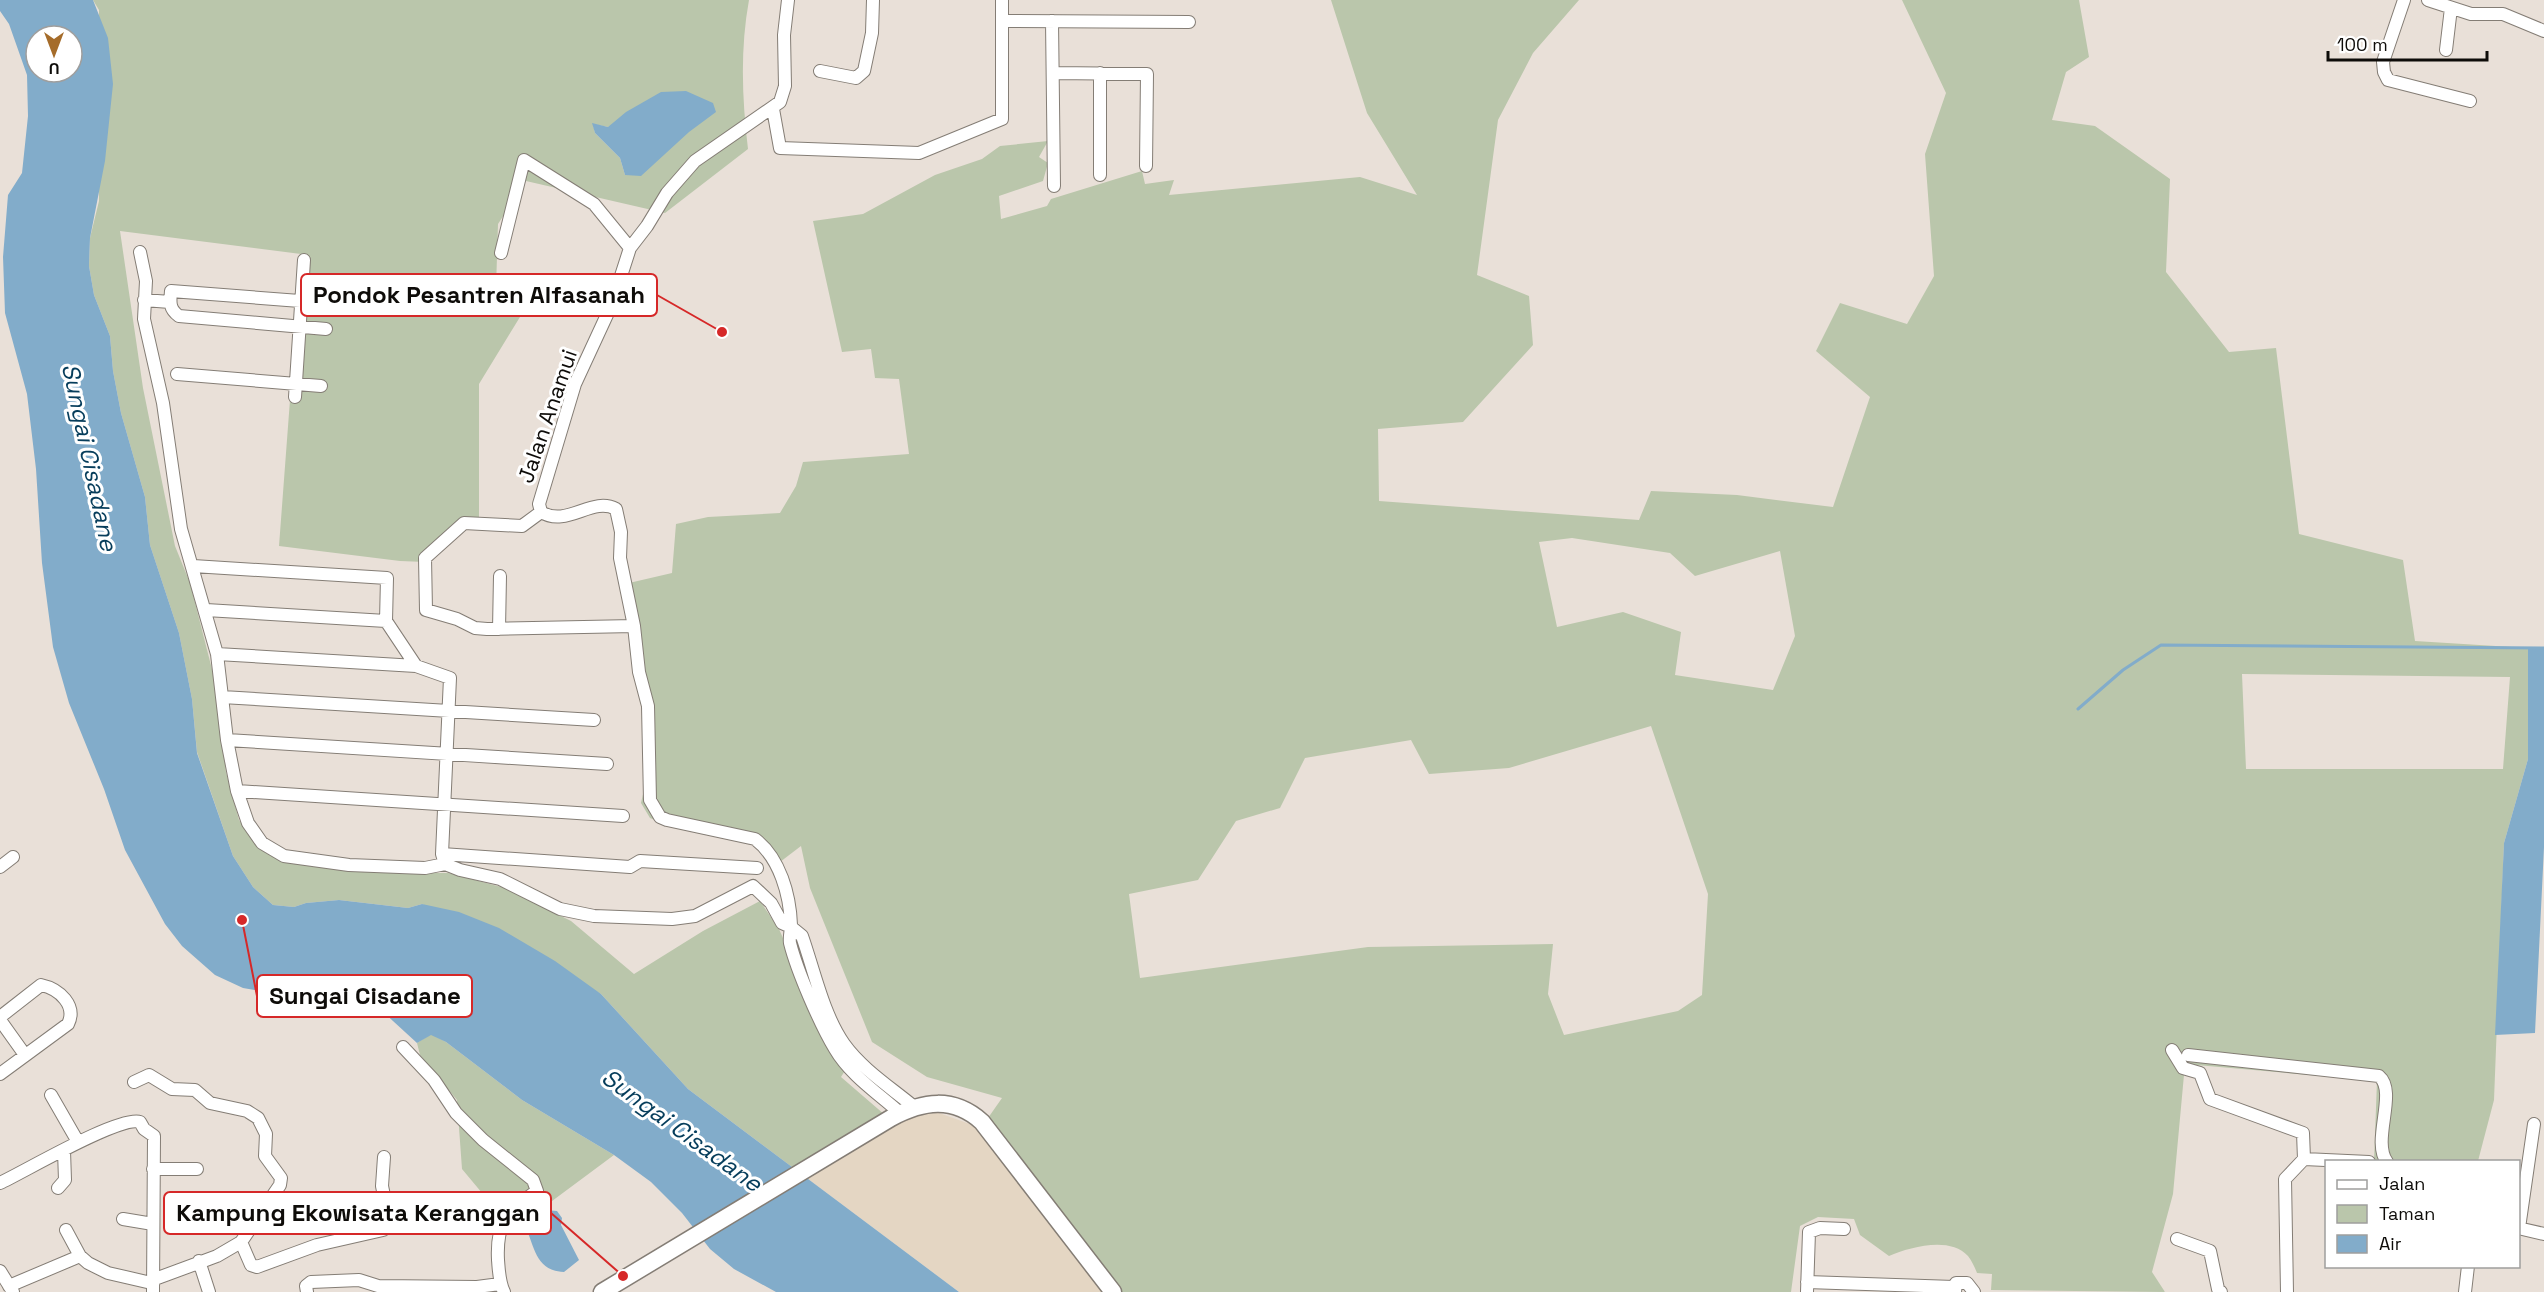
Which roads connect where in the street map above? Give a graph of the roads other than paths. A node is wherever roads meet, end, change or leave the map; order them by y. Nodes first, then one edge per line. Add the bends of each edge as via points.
1 (788, 0) edge
2 (873, 0) edge
3 (1002, 0) edge
4 (2404, 0) edge
5 (2428, 0) edge
6 (2499, 0) edge
7 (2454, 5) edge
8 (2496, 14) junction
9 (1002, 21) junction
10 (1052, 21) junction
11 (1189, 22) dead end
12 (2544, 31) edge
13 (2446, 50) dead end
14 (820, 71) dead end
15 (1053, 73) junction
16 (1100, 73) junction
17 (2470, 101) dead end
18 (773, 109) junction
19 (1146, 166) dead end
20 (1100, 176) dead end
21 (1054, 186) dead end
22 (630, 248) junction
23 (140, 252) dead end
24 (501, 253) dead end
25 (304, 260) dead end
26 (144, 300) junction
27 (302, 301) junction
28 (170, 302) junction
29 (326, 303) dead end
30 (300, 326) junction
31 (326, 329) dead end
32 (177, 374) dead end
33 (321, 386) dead end
34 (295, 391) junction
35 (541, 512) junction
36 (193, 566) junction
37 (500, 576) dead end
38 (206, 610) junction
39 (386, 621) junction
40 (634, 626) junction
41 (499, 629) junction
42 (217, 654) junction
43 (417, 666) junction
44 (222, 697) junction
45 (449, 711) junction
46 (594, 720) dead end
47 (227, 740) junction
48 (448, 756) junction
49 (607, 764) dead end
50 (237, 791) junction
51 (445, 804) junction
52 (623, 816) dead end
53 (13, 857) dead end
54 (443, 859) junction
55 (0, 867) edge
56 (757, 868) dead end
57 (791, 927) junction
58 (0, 1019) edge
59 (403, 1047) dead end
60 (2172, 1050) dead end
61 (25, 1055) junction
62 (2187, 1055) dead end
63 (0, 1074) edge
64 (134, 1082) dead end
65 (51, 1095) dead end
66 (902, 1113) junction
67 (2534, 1124) dead end
68 (78, 1142) junction
69 (64, 1151) junction
70 (384, 1157) dead end
71 (2304, 1159) junction
72 (2336, 1160) edge
73 (2386, 1160) edge
74 (153, 1169) junction
75 (197, 1169) dead end
76 (0, 1183) edge
77 (58, 1188) dead end
78 (123, 1219) dead end
79 (2520, 1221) edge
80 (153, 1224) junction
81 (2520, 1228) edge
82 (1844, 1229) dead end
83 (66, 1230) dead end
84 (2544, 1234) edge
85 (2177, 1239) dead end
86 (241, 1242) junction
87 (80, 1256) junction
88 (199, 1261) junction
89 (2468, 1268) edge
90 (0, 1271) edge
91 (154, 1286) edge
92 (1807, 1287) edge
93 (502, 1288) edge
94 (11, 1289) edge
95 (393, 1289) edge
96 (1955, 1290) edge
97 (209, 1292) edge
98 (307, 1292) edge
99 (602, 1292) edge
100 (1113, 1292) edge
101 (1974, 1292) edge
102 (2221, 1292) edge
103 (2287, 1292) edge
104 (2465, 1292) edge

1 - 18 street via 785,86
2 - 14 street via 872,33 864,71 856,78
3 - 9 street
4 - 17 street via 2383,62 2388,80
5 - 7 street
6 - 8 street
7 - 8 street via 2476,15
7 - 13 street
8 - 12 street
9 - 10 street
9 - 18 street via 1002,118 919,153 780,148
10 - 11 street
10 - 15 street
15 - 16 street
15 - 21 street
16 - 19 street via 1147,74
16 - 20 street
18 - 22 street, Jalan Anamui via 695,161 667,193
22 - 24 street via 594,204 524,160
22 - 35 street, Jalan Anamui via 612,304 575,384 539,504
23 - 26 street via 146,281
25 - 27 street
26 - 28 street
26 - 36 street via 144,319 163,403 181,529
27 - 28 street via 171,291
27 - 29 street
27 - 30 street
28 - 30 street via 173,312 179,315
30 - 31 street
30 - 34 street
32 - 34 street
33 - 34 street
35 - 40 street, Jalan Anamui via 548,517 565,518 602,506 616,510 621,532 620,558
35 - 41 street via 522,526 464,523 425,558 428,612 475,628
36 - 38 street
36 - 39 street via 387,578
37 - 41 street
38 - 39 street
38 - 42 street
39 - 43 street
40 - 41 street
40 - 57 street, Jalan Anamui via 639,672 648,706 652,807 667,820 755,839 767,848 781,876
42 - 43 street
42 - 44 street
43 - 45 street via 450,678
44 - 45 street
44 - 47 street
45 - 46 street
45 - 48 street
47 - 48 street
47 - 50 street
48 - 49 street
48 - 51 street
50 - 51 street
50 - 54 street via 248,823 262,843 284,856 349,865 425,868
51 - 52 street
51 - 54 street
53 - 55 street
54 - 56 street via 630,867 640,861
54 - 57 street via 460,870 500,879 560,909 594,916 695,916 753,886 771,903 782,923
57 - 66 street via 802,936 844,1043
58 - 61 street
58 - 61 street via 41,985 58,993 71,1006 68,1024
59 - 93 street via 434,1080 456,1113 533,1180 537,1191 512,1208 497,1239
60 - 71 street via 2183,1068 2200,1073 2210,1099 2302,1132
61 - 63 street
62 - 73 street via 2379,1076 2385,1087 2383,1156
64 - 86 street via 149,1075 172,1089 195,1090 210,1103 248,1111 264,1126 265,1156 281,1178 280,1185
65 - 68 street
66 - 99 main road
66 - 100 main road via 931,1102 951,1104 976,1116
67 - 79 street
68 - 69 street
68 - 74 street via 136,1120 153,1134
69 - 76 street
69 - 77 street via 65,1180
70 - 86 street via 382,1186 388,1215 383,1230 317,1245 257,1267 251,1265
71 - 72 street
71 - 103 street via 2284,1179
74 - 75 street
74 - 80 street
78 - 80 street
80 - 91 street
81 - 84 street
82 - 92 street via 1820,1228 1809,1232
83 - 87 street
85 - 102 street via 2210,1251
86 - 88 street via 224,1254
87 - 91 street via 108,1273
87 - 94 street
88 - 91 street
88 - 97 street
89 - 104 street
90 - 94 street
92 - 96 street
93 - 95 street
95 - 98 street via 364,1280 311,1282 306,1286
96 - 101 street via 1956,1284 1967,1283

